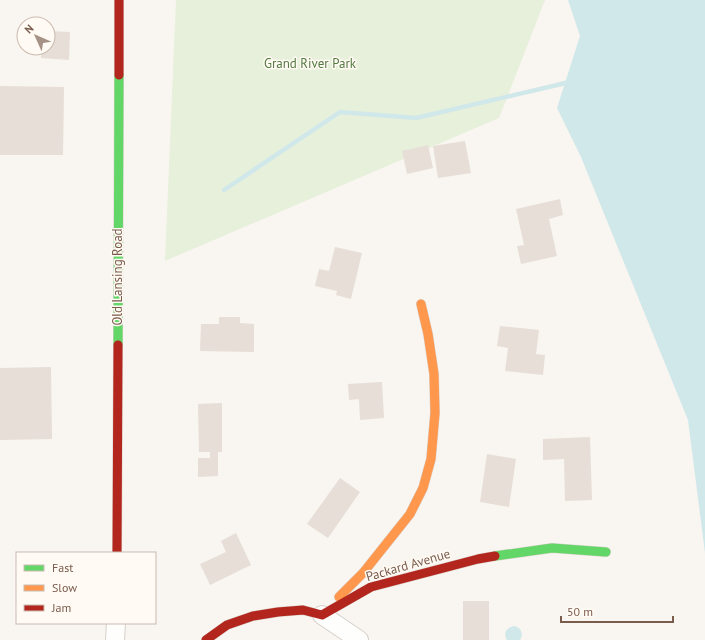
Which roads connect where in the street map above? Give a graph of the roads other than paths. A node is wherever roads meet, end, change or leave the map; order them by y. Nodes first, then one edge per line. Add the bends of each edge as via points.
1 (119, 0) edge
2 (421, 304) dead end
3 (117, 552) edge
4 (606, 552) dead end
5 (322, 615) junction
6 (116, 624) edge
7 (116, 640) edge
8 (206, 640) edge
9 (359, 640) edge

1 - 3 street, Old Lansing Road
2 - 5 street via 434,374 435,413 431,459 422,488 410,514 363,573
4 - 5 street, Packard Avenue via 552,548 478,559 371,587
5 - 8 street via 303,610 253,616 227,625
5 - 9 street
6 - 7 street

